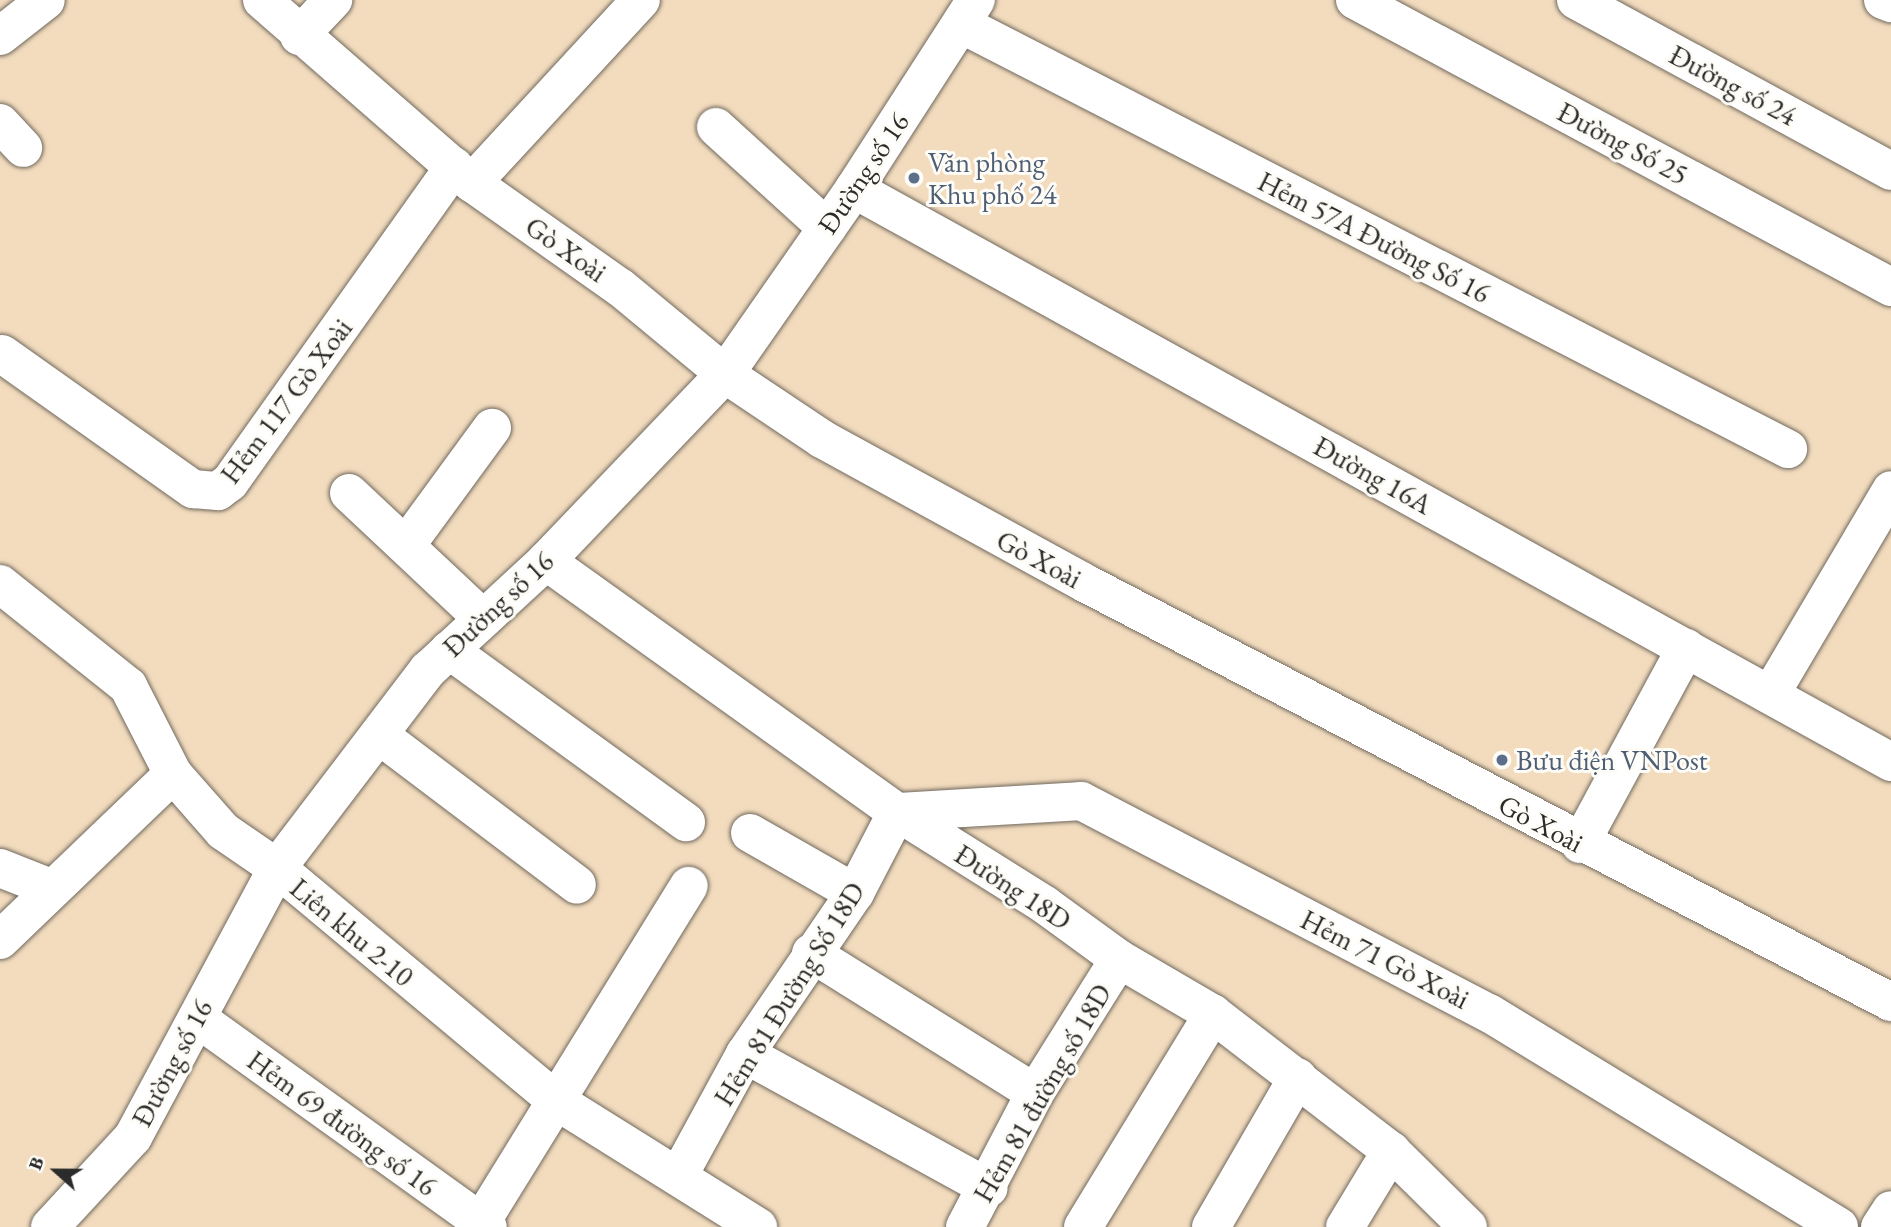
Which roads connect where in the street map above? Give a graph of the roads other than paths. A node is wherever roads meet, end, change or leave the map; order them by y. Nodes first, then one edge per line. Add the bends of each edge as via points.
1 (46, 0) edge
2 (262, 0) edge
3 (332, 0) edge
4 (641, 0) edge
5 (1354, 0) edge
6 (1576, 0) edge
7 (1884, 0) edge
8 (1891, 3) edge
9 (968, 12) edge
10 (0, 36) edge
11 (299, 36) junction
12 (716, 127) dead end
13 (1891, 171) edge
14 (463, 175) junction
15 (854, 189) junction
16 (827, 228) junction
17 (1891, 287) edge
18 (2, 354) dead end
19 (725, 374) junction
20 (492, 428) dead end
21 (1788, 449) dead end
22 (1891, 490) edge
23 (349, 493) dead end
24 (407, 544) junction
25 (546, 561) junction
26 (0, 584) edge
27 (483, 619) junction
28 (1686, 648) junction
29 (449, 650) junction
30 (1770, 695) junction
31 (379, 735) junction
32 (1889, 756) edge
33 (173, 774) junction
34 (897, 812) junction
35 (686, 822) dead end
36 (751, 833) dead end
37 (1580, 844) junction
38 (0, 868) edge
39 (277, 868) junction
40 (577, 885) dead end
41 (689, 886) dead end
42 (51, 888) junction
43 (855, 893) junction
44 (0, 940) edge
45 (811, 953) junction
46 (1119, 959) junction
47 (1891, 1002) edge
48 (1213, 1014) junction
49 (197, 1018) junction
50 (745, 1054) junction
51 (1298, 1077) junction
52 (1035, 1093) junction
53 (558, 1102) junction
54 (1391, 1151) junction
55 (679, 1175) junction
56 (989, 1188) junction
57 (1891, 1210) edge
58 (482, 1226) edge
59 (50, 1227) edge
60 (758, 1227) edge
61 (965, 1227) edge
62 (1083, 1227) edge
63 (1211, 1227) edge
64 (1345, 1227) edge
65 (1468, 1227) edge
66 (1839, 1227) edge
67 (1880, 1227) edge

1 - 10 street
2 - 11 street, Gò Xoài
3 - 11 street
4 - 14 street
5 - 17 street, Đường Số 25
6 - 13 street, Đường số 24
7 - 8 street
9 - 15 street, Đường số 16
9 - 21 street, Hẻm 57A Đường Số 16
11 - 14 street, Gò Xoài
12 - 16 street
14 - 18 street, Hẻm 117 Gò Xoài via 230,482 218,491 193,489
14 - 19 street, Gò Xoài via 621,288
15 - 16 street, Đường số 16
15 - 28 street, Đường 16A
16 - 19 street, Đường số 16
19 - 25 street, Đường số 16
19 - 37 street, Gò Xoài via 879,472
20 - 24 street
22 - 30 street
23 - 24 street
24 - 27 street
25 - 27 street, Đường số 16
25 - 34 street, Đường 18D
26 - 33 street, Liên khu 2-10 via 128,686
27 - 29 street, Đường số 16
28 - 30 street, Đường 16A
28 - 37 street
29 - 31 street, Đường số 16
29 - 35 street
30 - 32 street, Đường 16A
31 - 39 street, Đường số 16
31 - 40 street
33 - 39 street, Liên khu 2-10 via 223,831
33 - 42 street
34 - 43 street, Hẻm 81 Đường Số 18D
34 - 46 street, Đường 18D via 1045,905
34 - 66 street, Hẻm 71 Gò Xoài via 1081,801 1489,1013
36 - 43 street
37 - 47 street, Gò Xoài
38 - 42 street
39 - 49 street, Đường số 16
39 - 53 street, Liên khu 2-10
41 - 53 street
42 - 44 street
43 - 45 street, Hẻm 81 Đường Số 18D
45 - 50 street, Hẻm 81 Đường Số 18D
45 - 52 street
46 - 48 street, Đường 18D
46 - 52 street, Hẻm 81 đường số 18D
48 - 51 street, Đường 18D
48 - 62 street
49 - 58 street, Hẻm 69 đường số 16
49 - 59 street, Đường số 16 via 133,1137
50 - 55 street, Hẻm 81 Đường Số 18D
50 - 56 street
51 - 54 street, Đường 18D
51 - 63 street
52 - 56 street, Hẻm 81 đường số 18D
53 - 55 street, Liên khu 2-10
53 - 58 street
54 - 64 street
54 - 65 street, Đường 18D
55 - 60 street, Liên khu 2-10
56 - 61 street, Hẻm 81 đường số 18D
57 - 67 street

